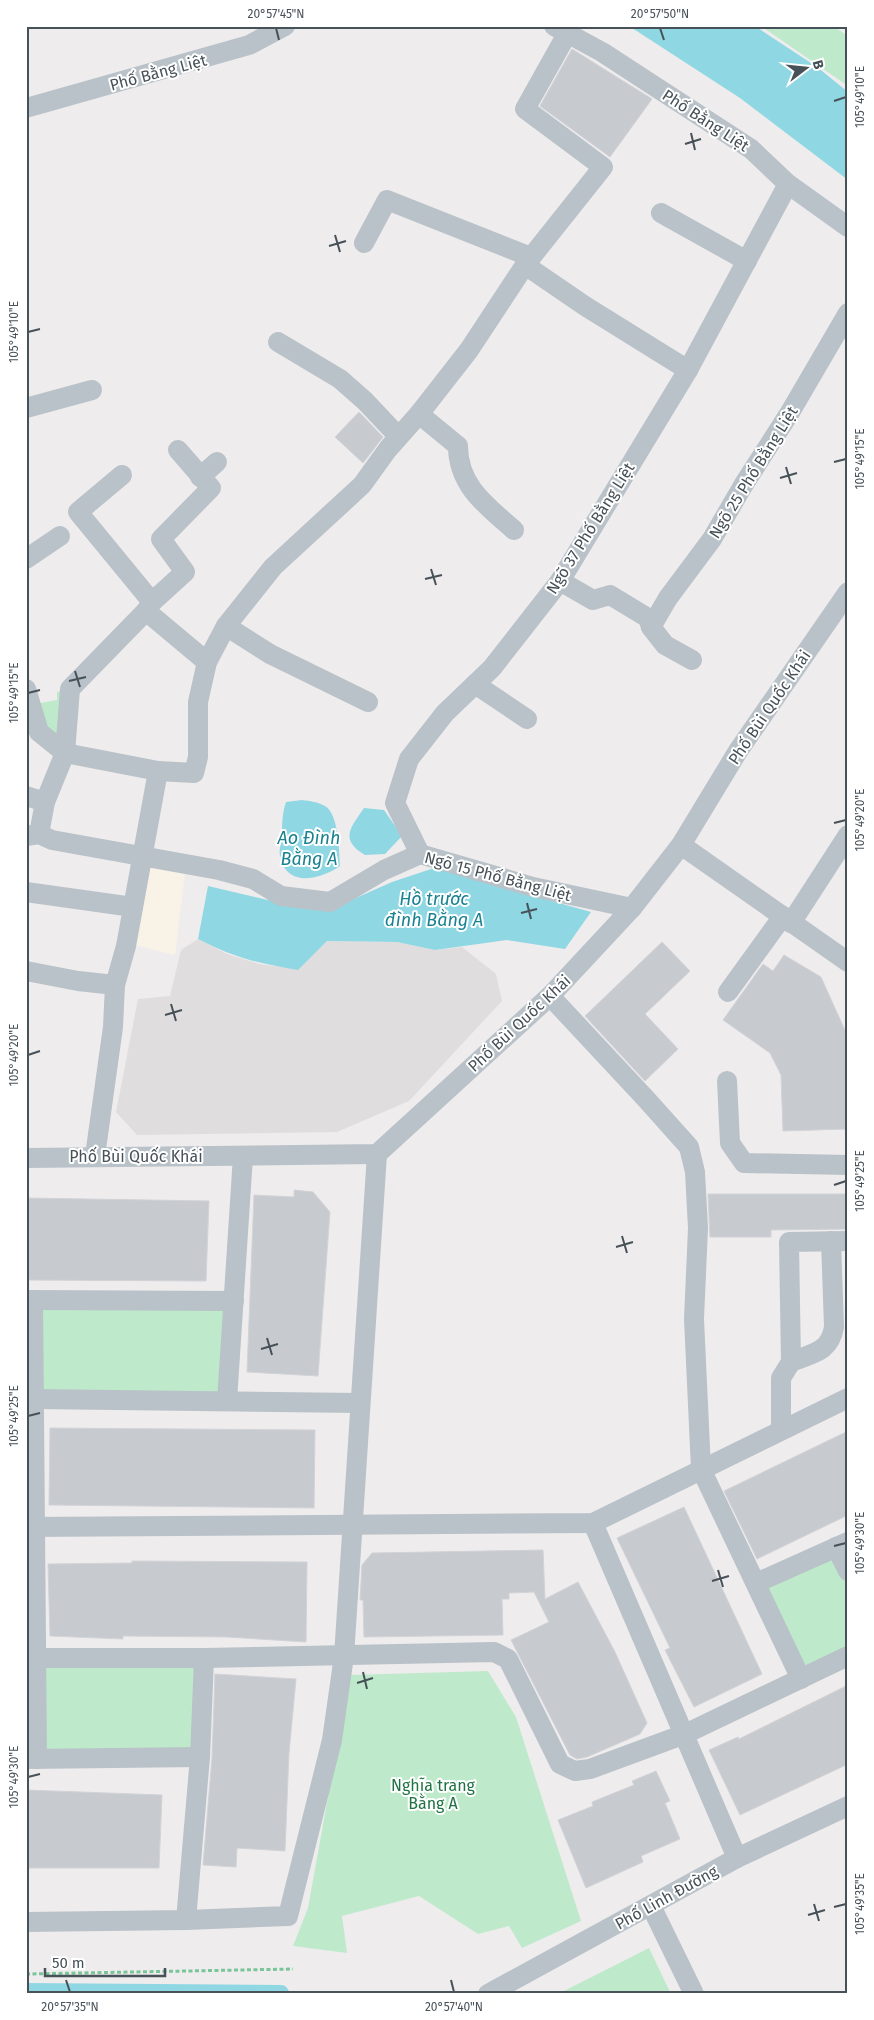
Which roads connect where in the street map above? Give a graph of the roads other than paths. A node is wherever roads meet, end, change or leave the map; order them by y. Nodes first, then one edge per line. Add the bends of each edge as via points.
1 (285, 26) edge
2 (560, 30) edge
3 (26, 108) edge
4 (788, 184) junction
5 (661, 213) dead end
6 (848, 227) edge
7 (364, 243) dead end
8 (528, 261) junction
9 (747, 261) junction
10 (848, 313) edge
11 (278, 342) dead end
12 (688, 370) junction
13 (92, 390) dead end
14 (26, 408) edge
15 (419, 414) junction
16 (398, 436) junction
17 (178, 450) dead end
18 (217, 462) dead end
19 (200, 478) junction
20 (126, 482) dead end
21 (514, 530) dead end
22 (60, 536) dead end
23 (26, 559) edge
24 (560, 581) junction
25 (848, 592) edge
26 (149, 606) junction
27 (226, 626) junction
28 (651, 627) junction
29 (692, 660) dead end
30 (207, 662) junction
31 (475, 684) junction
32 (26, 689) edge
33 (368, 702) dead end
34 (527, 719) dead end
35 (65, 753) junction
36 (158, 771) junction
37 (36, 799) edge
38 (32, 835) edge
39 (848, 835) edge
40 (681, 845) junction
41 (420, 854) junction
42 (142, 857) junction
43 (26, 892) edge
44 (133, 907) junction
45 (632, 908) junction
46 (787, 920) junction
47 (848, 962) edge
48 (26, 971) edge
49 (115, 985) junction
50 (728, 992) dead end
51 (550, 996) junction
52 (727, 1081) dead end
53 (377, 1154) junction
54 (95, 1156) junction
55 (244, 1156) junction
56 (26, 1158) edge
57 (848, 1165) edge
58 (840, 1241) edge
59 (30, 1300) edge
60 (234, 1301) junction
61 (791, 1362) junction
62 (848, 1398) edge
63 (34, 1399) junction
64 (228, 1401) junction
65 (359, 1403) junction
66 (781, 1430) junction
67 (701, 1469) junction
68 (593, 1524) junction
69 (31, 1526) edge
70 (352, 1526) junction
71 (842, 1544) edge
72 (848, 1571) edge
73 (756, 1583) junction
74 (344, 1656) junction
75 (848, 1656) edge
76 (36, 1658) junction
77 (204, 1658) junction
78 (801, 1679) junction
79 (685, 1734) junction
80 (200, 1756) junction
81 (32, 1759) edge
82 (848, 1806) edge
83 (737, 1858) junction
84 (651, 1906) junction
85 (186, 1920) junction
86 (26, 1922) edge
87 (488, 1994) edge
88 (694, 1994) edge

1 - 3 street, Phố Bằng Liệt via 250,45
2 - 4 street, Phố Bằng Liệt via 602,52 751,149
2 - 8 street via 525,109 603,167
4 - 6 street, Phố Bằng Liệt
4 - 9 street, Ngõ 37 Phố Bằng Liệt
5 - 9 street
7 - 8 street via 386,200
8 - 12 street via 585,306
8 - 15 street via 469,350
9 - 12 street, Ngõ 37 Phố Bằng Liệt
10 - 28 street, Ngõ 25 Phố Bằng Liệt via 712,539 668,598
11 - 16 street via 340,379
12 - 24 street, Ngõ 37 Phố Bằng Liệt
13 - 14 street via 56,406
15 - 16 street
15 - 21 street via 458,446 458,462 472,491
16 - 27 street via 362,485 273,567
17 - 19 street
18 - 19 street
19 - 26 street via 211,488 161,539 185,572
20 - 26 street via 78,512
22 - 23 street
24 - 28 street via 592,600 610,595 648,618
24 - 31 street, Ngõ 37 Phố Bằng Liệt via 492,668
25 - 40 street, Phố Bùi Quốc Khái via 738,751
26 - 30 street
26 - 35 street via 70,689
27 - 30 street
27 - 33 street via 270,654
28 - 29 street via 665,645
30 - 36 street via 198,702 198,758 194,773
31 - 34 street
31 - 41 street, Ngõ 37 Phố Bằng Liệt via 445,713 409,759 396,803
32 - 35 street via 39,732
35 - 36 street
35 - 37 street
36 - 42 street
37 - 38 street
38 - 42 street, Ngõ 15 Phố Bằng Liệt
39 - 46 street
40 - 45 street, Phố Bùi Quốc Khái
40 - 46 street
41 - 42 street, Ngõ 15 Phố Bằng Liệt via 384,870 330,902 281,896 253,879
41 - 45 street, Ngõ 15 Phố Bằng Liệt via 533,887
42 - 44 street
43 - 44 street
44 - 49 street
45 - 51 street, Phố Bùi Quốc Khái
46 - 47 street
46 - 50 street
48 - 49 street
49 - 54 street via 113,1027
51 - 53 street, Phố Bùi Quốc Khái
51 - 67 street via 689,1147 695,1172 698,1228 694,1319
52 - 57 street via 730,1143 744,1164
53 - 55 street, Phố Bùi Quốc Khái
53 - 65 street
54 - 55 street, Phố Bùi Quốc Khái
54 - 56 street, Phố Bùi Quốc Khái
55 - 60 street
58 - 61 street via 832,1339 826,1348
58 - 61 street via 789,1242
59 - 60 street
59 - 63 street
60 - 64 street
61 - 66 street via 781,1378
62 - 66 street
63 - 64 street
63 - 69 street
64 - 65 street
65 - 70 street
66 - 67 street
67 - 68 street
67 - 73 street
68 - 70 street
68 - 79 street
69 - 70 street
69 - 76 street
70 - 74 street
71 - 72 street
71 - 73 street
73 - 78 street
74 - 77 street
74 - 79 street via 494,1652 508,1659 560,1764 575,1771 590,1769
74 - 85 street via 332,1740 288,1916
75 - 78 street
76 - 77 street
76 - 81 street
77 - 80 street
78 - 79 street
79 - 83 street
80 - 81 street
80 - 85 street
82 - 83 street, Phố Linh Đường
83 - 84 street, Phố Linh Đường
84 - 87 street, Phố Linh Đường
84 - 88 street
85 - 86 street

